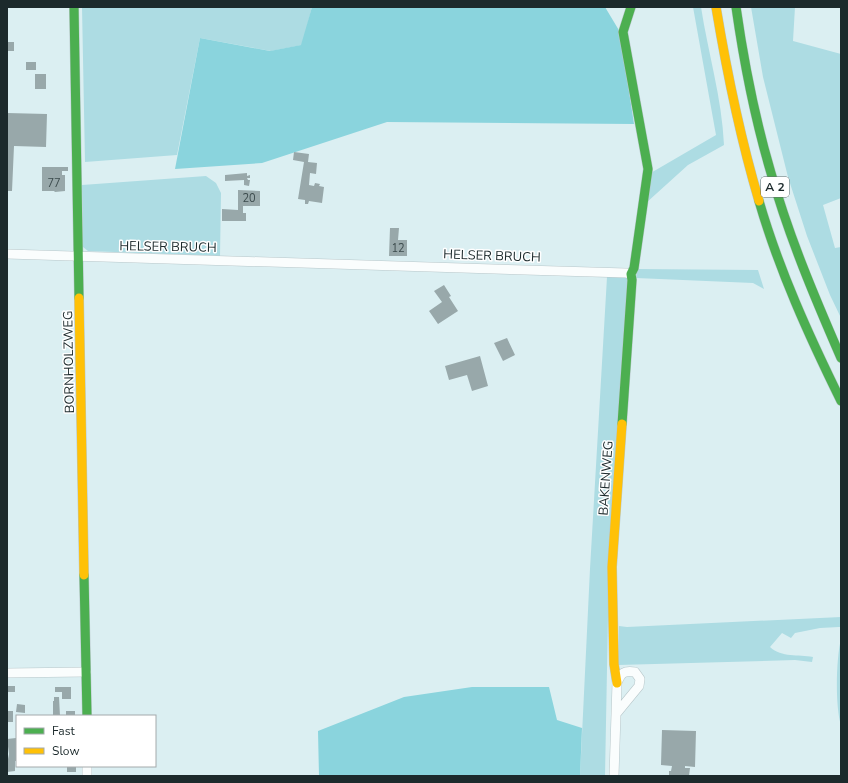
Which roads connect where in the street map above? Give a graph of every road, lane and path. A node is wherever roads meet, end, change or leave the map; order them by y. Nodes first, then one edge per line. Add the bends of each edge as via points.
1 (74, 7) edge
2 (631, 7) edge
3 (716, 7) edge
4 (736, 7) edge
5 (7, 254) edge
6 (79, 257) junction
7 (631, 274) junction
8 (841, 358) edge
9 (841, 401) edge
10 (86, 672) junction
11 (7, 673) edge
12 (617, 683) junction
13 (616, 714) junction
14 (87, 715) edge
15 (614, 776) edge

1 - 6 main road, BORNHOLZWEG
2 - 7 main road via 623,32 648,169 634,268
3 - 9 main road, A 2 via 720,39 738,123 773,243 809,334
4 - 8 main road, A 2 via 744,61 761,139 777,196 816,303
5 - 6 street, HELSER BRUCH
6 - 7 street, HELSER BRUCH
6 - 10 main road, BORNHOLZWEG
7 - 12 main road, BAKENWEG via 612,567 614,664
10 - 11 street
10 - 14 main road, BORNHOLZWEG
12 - 13 street, BAKENWEG
12 - 13 street via 621,674 627,671 635,672 640,679 640,686
13 - 15 street, BAKENWEG

